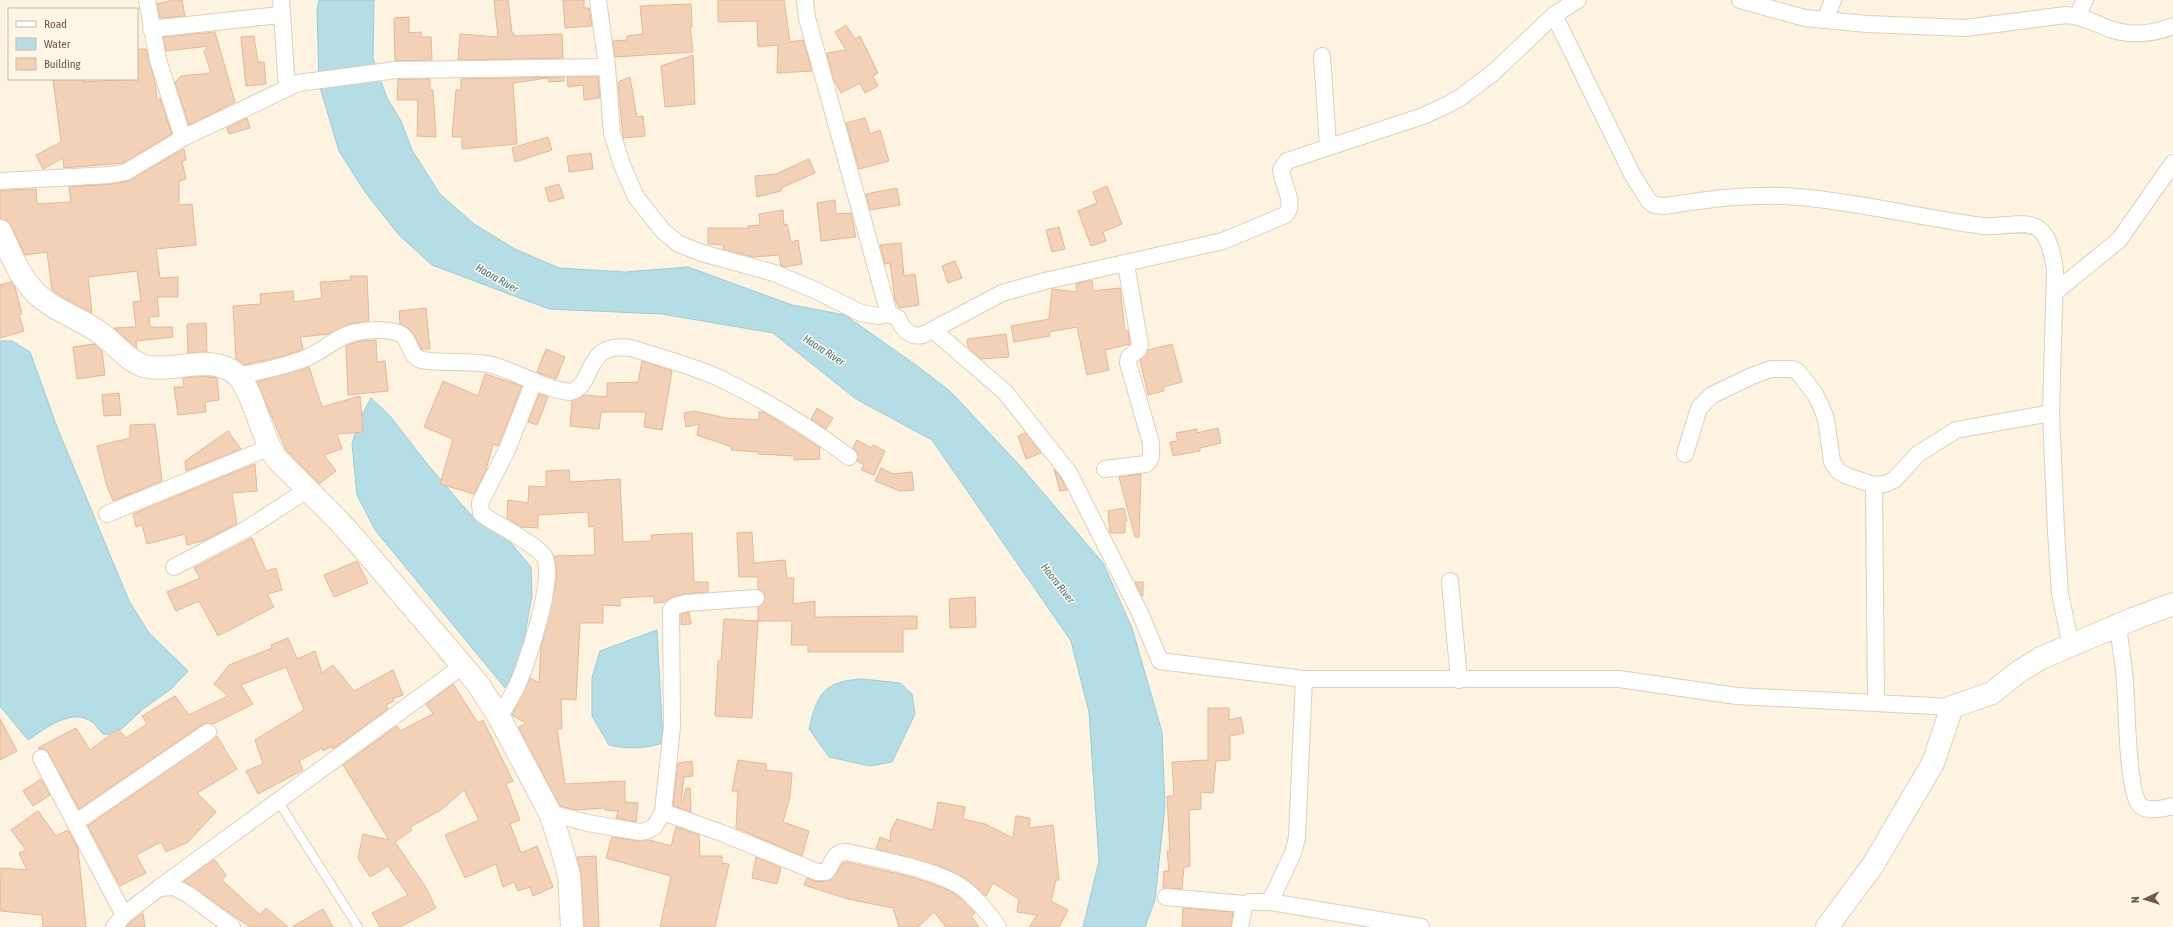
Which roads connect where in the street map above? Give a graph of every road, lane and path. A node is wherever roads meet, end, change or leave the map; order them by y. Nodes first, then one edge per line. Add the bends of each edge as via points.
1 (147, 0) edge
2 (598, 0) edge
3 (805, 0) edge
4 (1740, 0) edge
5 (1833, 0) edge
6 (2085, 0) edge
7 (1572, 2) edge
8 (281, 8) edge
9 (1554, 15) junction
10 (2077, 16) junction
11 (1825, 20) junction
12 (2173, 26) edge
13 (152, 29) junction
14 (1322, 56) dead end
15 (607, 67) junction
16 (292, 85) junction
17 (183, 138) junction
18 (1328, 147) junction
19 (2173, 163) edge
20 (0, 181) edge
21 (0, 230) edge
22 (1126, 264) junction
23 (2055, 292) junction
24 (889, 314) junction
25 (933, 330) junction
26 (238, 376) junction
27 (534, 381) junction
28 (2051, 413) junction
29 (268, 448) junction
30 (1685, 454) dead end
31 (849, 457) dead end
32 (1105, 469) dead end
33 (1874, 485) junction
34 (307, 490) junction
35 (107, 514) dead end
36 (174, 567) dead end
37 (1450, 581) dead end
38 (756, 598) dead end
39 (2173, 604) edge
40 (2118, 625) junction
41 (2071, 646) junction
42 (461, 667) junction
43 (1304, 679) junction
44 (1459, 680) junction
45 (1876, 702) junction
46 (1952, 707) junction
47 (499, 718) junction
48 (208, 732) dead end
49 (41, 758) dead end
50 (278, 801) junction
51 (2173, 806) edge
52 (663, 812) junction
53 (550, 813) junction
54 (75, 823) junction
55 (159, 888) junction
56 (1166, 897) dead end
57 (1270, 902) junction
58 (1245, 904) junction
59 (119, 921) edge
60 (232, 927) edge
61 (358, 927) edge
62 (572, 927) edge
63 (998, 927) edge
64 (1240, 927) edge
65 (1421, 927) edge
66 (1827, 927) edge

1 - 13 street
2 - 15 street
3 - 24 street via 807,18
4 - 11 street via 1805,18
5 - 11 street
6 - 10 street
7 - 9 street
8 - 13 street
8 - 16 street
9 - 18 street via 1494,72 1461,98 1423,116
9 - 23 street via 1632,174 1648,201 1654,205 1665,206 1736,197 1798,197 1984,226 2023,224 2039,229 2052,252
10 - 11 street via 2066,15 1965,28
10 - 12 street via 2112,30 2128,33 2150,32
13 - 17 street via 158,60
14 - 18 street
15 - 16 street via 396,70
15 - 24 street via 612,133 622,166 636,197 663,231 679,244 774,273 861,313 878,316
16 - 17 street
17 - 20 street via 126,172
18 - 22 street via 1292,159 1283,166 1281,175 1290,205 1284,215 1223,241
19 - 23 street via 2119,240
21 - 26 street via 24,281 35,293 102,334 142,366 155,368 213,364 227,368
22 - 25 street via 1002,293
22 - 32 street via 1140,345 1129,357 1128,363 1151,443 1151,455 1146,464
23 - 28 street
24 - 25 street via 898,318 910,335 919,336
25 - 43 street via 1005,392 1069,473 1140,613 1160,661
26 - 27 street via 304,360 347,334 394,332 408,342 415,356 421,360 477,362
26 - 29 street via 245,386
27 - 31 street via 573,391 579,387 602,351 619,346 630,348 716,377 768,404
27 - 47 street via 507,450 480,503 481,513 537,549 546,563 544,597 536,631 518,684
28 - 33 street via 1956,430 1918,454 1894,480
28 - 41 street via 2060,594
29 - 34 street
29 - 35 street
30 - 33 street via 1699,408 1712,395 1754,375 1771,369 1787,368 1798,372 1821,406 1826,419 1832,462 1838,471
33 - 45 street
34 - 36 street via 245,530
34 - 42 street via 361,546
37 - 44 street
38 - 52 street via 686,602 671,610 672,727
39 - 40 street
40 - 41 street
40 - 51 street via 2131,770 2136,798 2141,806 2147,809
41 - 46 street via 2030,664 1992,693
42 - 47 street via 478,684
42 - 50 street
43 - 44 street
43 - 57 street via 1297,838 1293,853
44 - 45 street via 1619,679 1737,696
45 - 46 street
46 - 66 street via 1933,763 1873,865
47 - 53 street
48 - 54 street
49 - 54 street
50 - 55 street
50 - 61 lane
52 - 53 street via 654,828 640,832
52 - 63 street via 817,872 826,872 834,856 840,852 847,852 954,882 972,896
53 - 62 street via 568,875
54 - 59 street
55 - 59 street
55 - 60 street via 174,887 189,895
56 - 58 street
57 - 58 street
57 - 65 street
58 - 64 street

